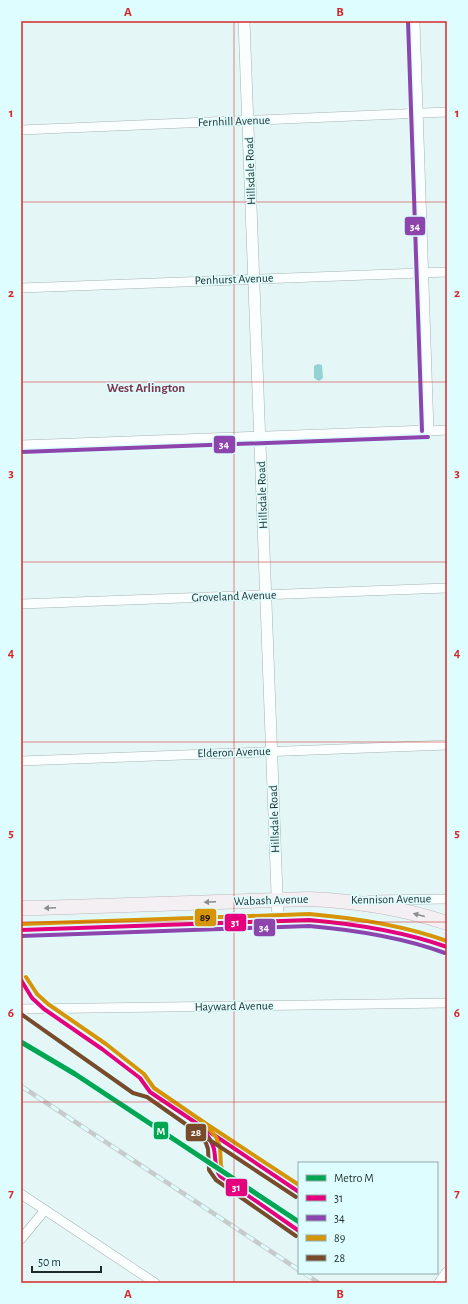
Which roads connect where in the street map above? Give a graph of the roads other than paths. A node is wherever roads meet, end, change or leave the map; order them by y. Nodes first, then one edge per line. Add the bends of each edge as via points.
1 (244, 21) edge
2 (414, 21) edge
3 (447, 112) edge
4 (416, 114) junction
5 (248, 120) junction
6 (21, 130) edge
7 (447, 272) edge
8 (422, 273) junction
9 (254, 279) junction
10 (21, 288) edge
11 (447, 430) edge
12 (428, 431) junction
13 (260, 436) junction
14 (21, 446) edge
15 (447, 588) edge
16 (265, 595) junction
17 (21, 604) edge
18 (447, 745) edge
19 (271, 751) junction
20 (21, 761) edge
21 (447, 899) edge
22 (277, 900) junction
23 (334, 900) junction
24 (21, 908) edge
25 (278, 921) junction
26 (447, 923) edge
27 (21, 930) edge
28 (447, 947) edge
29 (447, 1003) edge
30 (21, 1009) edge
31 (21, 1194) edge
32 (45, 1210) junction
33 (21, 1239) edge
34 (447, 1273) edge
35 (155, 1283) edge
36 (440, 1283) edge

1 - 5 street, Hillsdale Road
2 - 4 street
3 - 4 street, Fernhill Avenue
4 - 5 street, Fernhill Avenue
4 - 8 street
5 - 6 street, Fernhill Avenue
5 - 9 street, Hillsdale Road
7 - 8 street, Penhurst Avenue
8 - 9 street, Penhurst Avenue
8 - 12 street
9 - 10 street, Penhurst Avenue
9 - 13 street, Hillsdale Road
11 - 12 street
12 - 13 street
13 - 14 street
13 - 16 street, Hillsdale Road
15 - 16 street, Groveland Avenue
16 - 17 street, Groveland Avenue
16 - 19 street, Hillsdale Road
18 - 19 street, Elderon Avenue
19 - 20 street, Elderon Avenue
19 - 22 street, Hillsdale Road
21 - 23 street, Kennison Avenue
22 - 23 main road, Wabash Avenue
22 -> 24 main road, Wabash Avenue
22 - 25 street, Hillsdale Road
26 -> 23 main road, Wabash Avenue via 392,908
25 - 27 main road, Wabash Avenue
25 - 28 main road, Wabash Avenue via 309,920 364,925 418,937
29 - 30 street, Hayward Avenue
31 - 32 street
32 - 33 street
32 - 35 street
34 - 36 street

